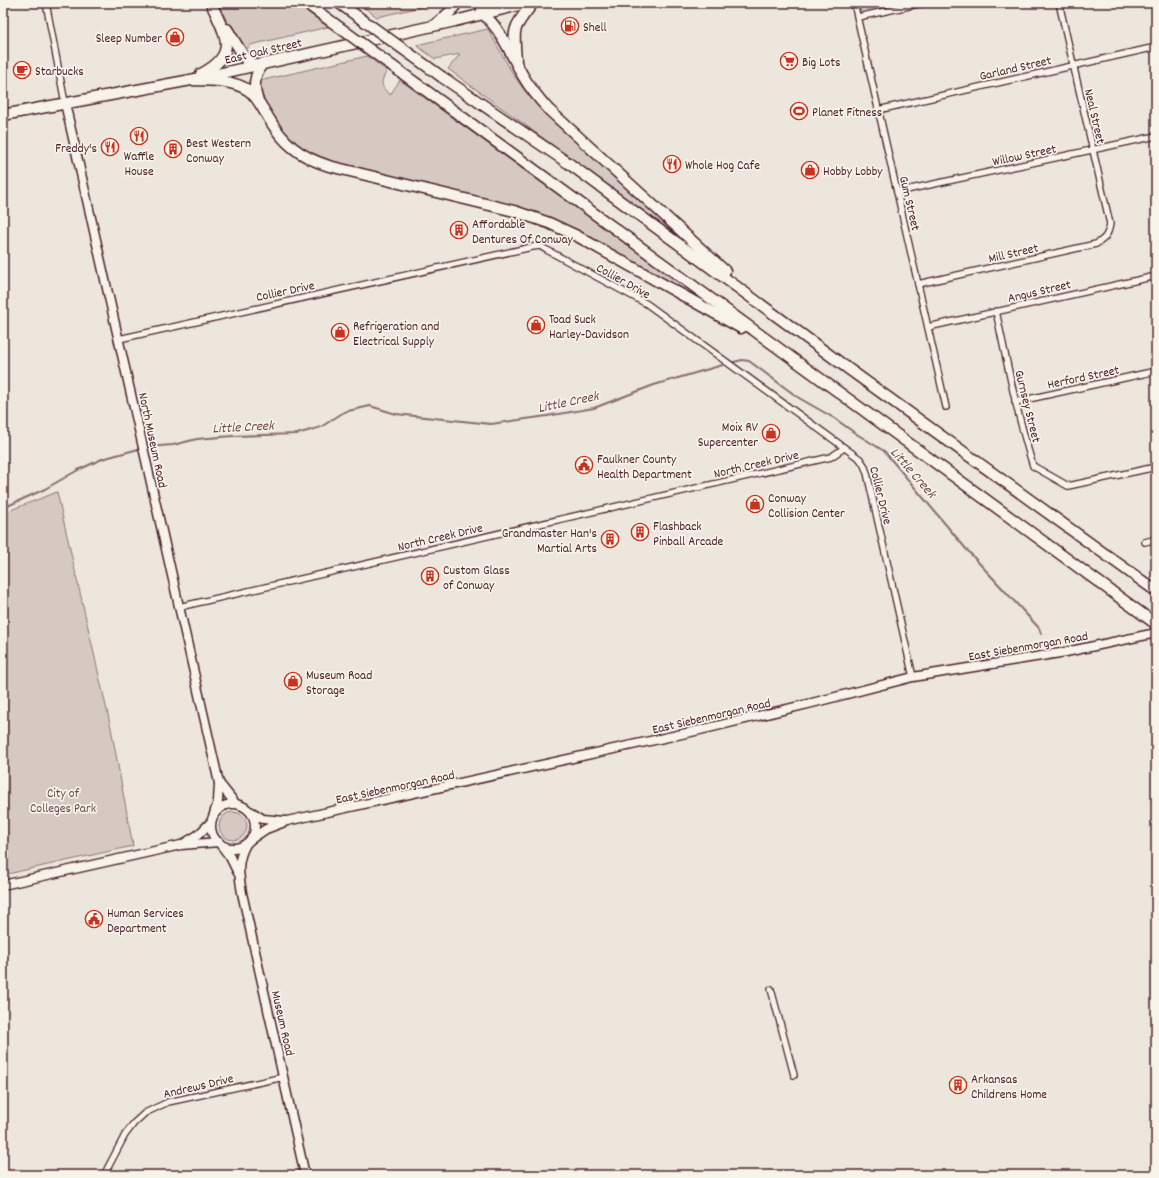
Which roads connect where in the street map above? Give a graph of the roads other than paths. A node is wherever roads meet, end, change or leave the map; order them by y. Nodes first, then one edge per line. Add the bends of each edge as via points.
1 (46, 3) edge
2 (211, 3) edge
3 (306, 3) edge
4 (339, 3) edge
5 (457, 3) edge
6 (479, 3) edge
7 (527, 3) edge
8 (854, 3) edge
9 (924, 3) edge
10 (1059, 3) edge
11 (487, 10) edge
12 (858, 17) junction
13 (435, 25) junction
14 (1156, 47) edge
15 (516, 63) junction
16 (259, 64) junction
17 (1073, 65) junction
18 (191, 80) junction
19 (257, 98) junction
20 (65, 103) junction
21 (878, 110) junction
22 (3, 115) edge
23 (1156, 136) edge
24 (1093, 150) junction
25 (897, 192) junction
26 (1108, 234) joint
27 (1156, 276) edge
28 (918, 284) junction
29 (766, 308) junction
30 (996, 311) junction
31 (928, 327) junction
32 (119, 339) junction
33 (781, 351) junction
34 (1156, 371) edge
35 (1015, 402) junction
36 (946, 407) dead end
37 (844, 448) junction
38 (1156, 467) edge
39 (1156, 539) edge
40 (1145, 542) dead end
41 (1156, 592) edge
42 (179, 607) junction
43 (1156, 624) edge
44 (1156, 633) edge
45 (913, 677) junction
46 (218, 783) junction
47 (235, 803) junction
48 (249, 810) junction
49 (214, 814) junction
50 (287, 821) junction
51 (211, 822) junction
52 (248, 842) junction
53 (220, 843) junction
54 (181, 845) junction
55 (239, 875) junction
56 (3, 885) edge
57 (771, 990) dead end
58 (794, 1075) dead end
59 (284, 1077) junction
60 (104, 1175) edge
61 (305, 1175) edge

1 - 20 street
2 - 16 highway via 246,60
2 - 18 highway via 225,35 226,51 212,68
3 - 33 highway, bridge
4 - 29 highway, bridge via 571,165
5 - 13 highway
6 - 11 street
7 - 11 highway, East Oak Street
7 - 15 highway via 515,28
8 - 12 street, Gum Street
9 - 12 street
10 - 17 street, Neal Street
11 - 13 highway, East Oak Street
11 - 15 highway
12 - 21 street, Gum Street
13 - 16 highway, East Oak Street
14 - 17 street, Garland Street
15 - 29 highway via 537,97 558,120
16 - 18 highway, East Oak Street
16 - 19 highway via 255,81
17 - 21 street, Garland Street
17 - 24 street, Neal Street
18 - 19 highway via 230,83 249,90
18 - 20 highway, East Oak Street
19 - 33 highway via 281,137 310,159 329,166 507,209 556,226
20 - 22 highway, East Oak Street
20 - 32 street, North Museum Road
21 - 25 street, Gum Street
23 - 24 street, Willow Street
24 - 25 street, Willow Street
24 - 26 street, Neal Street via 1110,224
25 - 28 street, Gum Street
26 - 28 street, Mill Street via 1096,244
27 - 30 street, Angus Street
28 - 31 street, Gum Street
29 - 41 highway
30 - 31 street, Angus Street
30 - 35 street, Gurnsey Street
31 - 36 street, Gum Street
32 - 37 street, Collier Drive via 540,246 647,304
32 - 42 street, North Museum Road
33 - 43 highway
34 - 35 street, Herford Street
35 - 38 street, Gurnsey Street via 1033,466 1068,486
37 - 42 street, North Creek Drive via 831,456
37 - 45 street, Collier Drive via 860,459 867,473
39 - 40 street
42 - 46 street, North Museum Road
44 - 45 street, East Siebenmorgan Road via 1066,652
45 - 50 street, East Siebenmorgan Road via 692,732
46 - 47 street, North Museum Road
46 - 49 street, North Museum Road via 218,804
47 - 48 street
47 - 49 street via 223,806
48 - 50 street, East Siebenmorgan Road via 263,819
48 - 52 street via 255,821 255,828
49 - 51 street
50 - 52 street, East Siebenmorgan Road via 266,829
51 - 53 street via 213,834
51 - 54 street via 198,835
52 - 53 street via 233,848
52 - 55 street, Museum Road via 239,859
53 - 54 street
53 - 55 street, Museum Road
54 - 56 street
55 - 59 street, Museum Road
57 - 58 street
59 - 60 street, Andrews Drive via 168,1102 145,1113 125,1134
59 - 61 street, Museum Road

